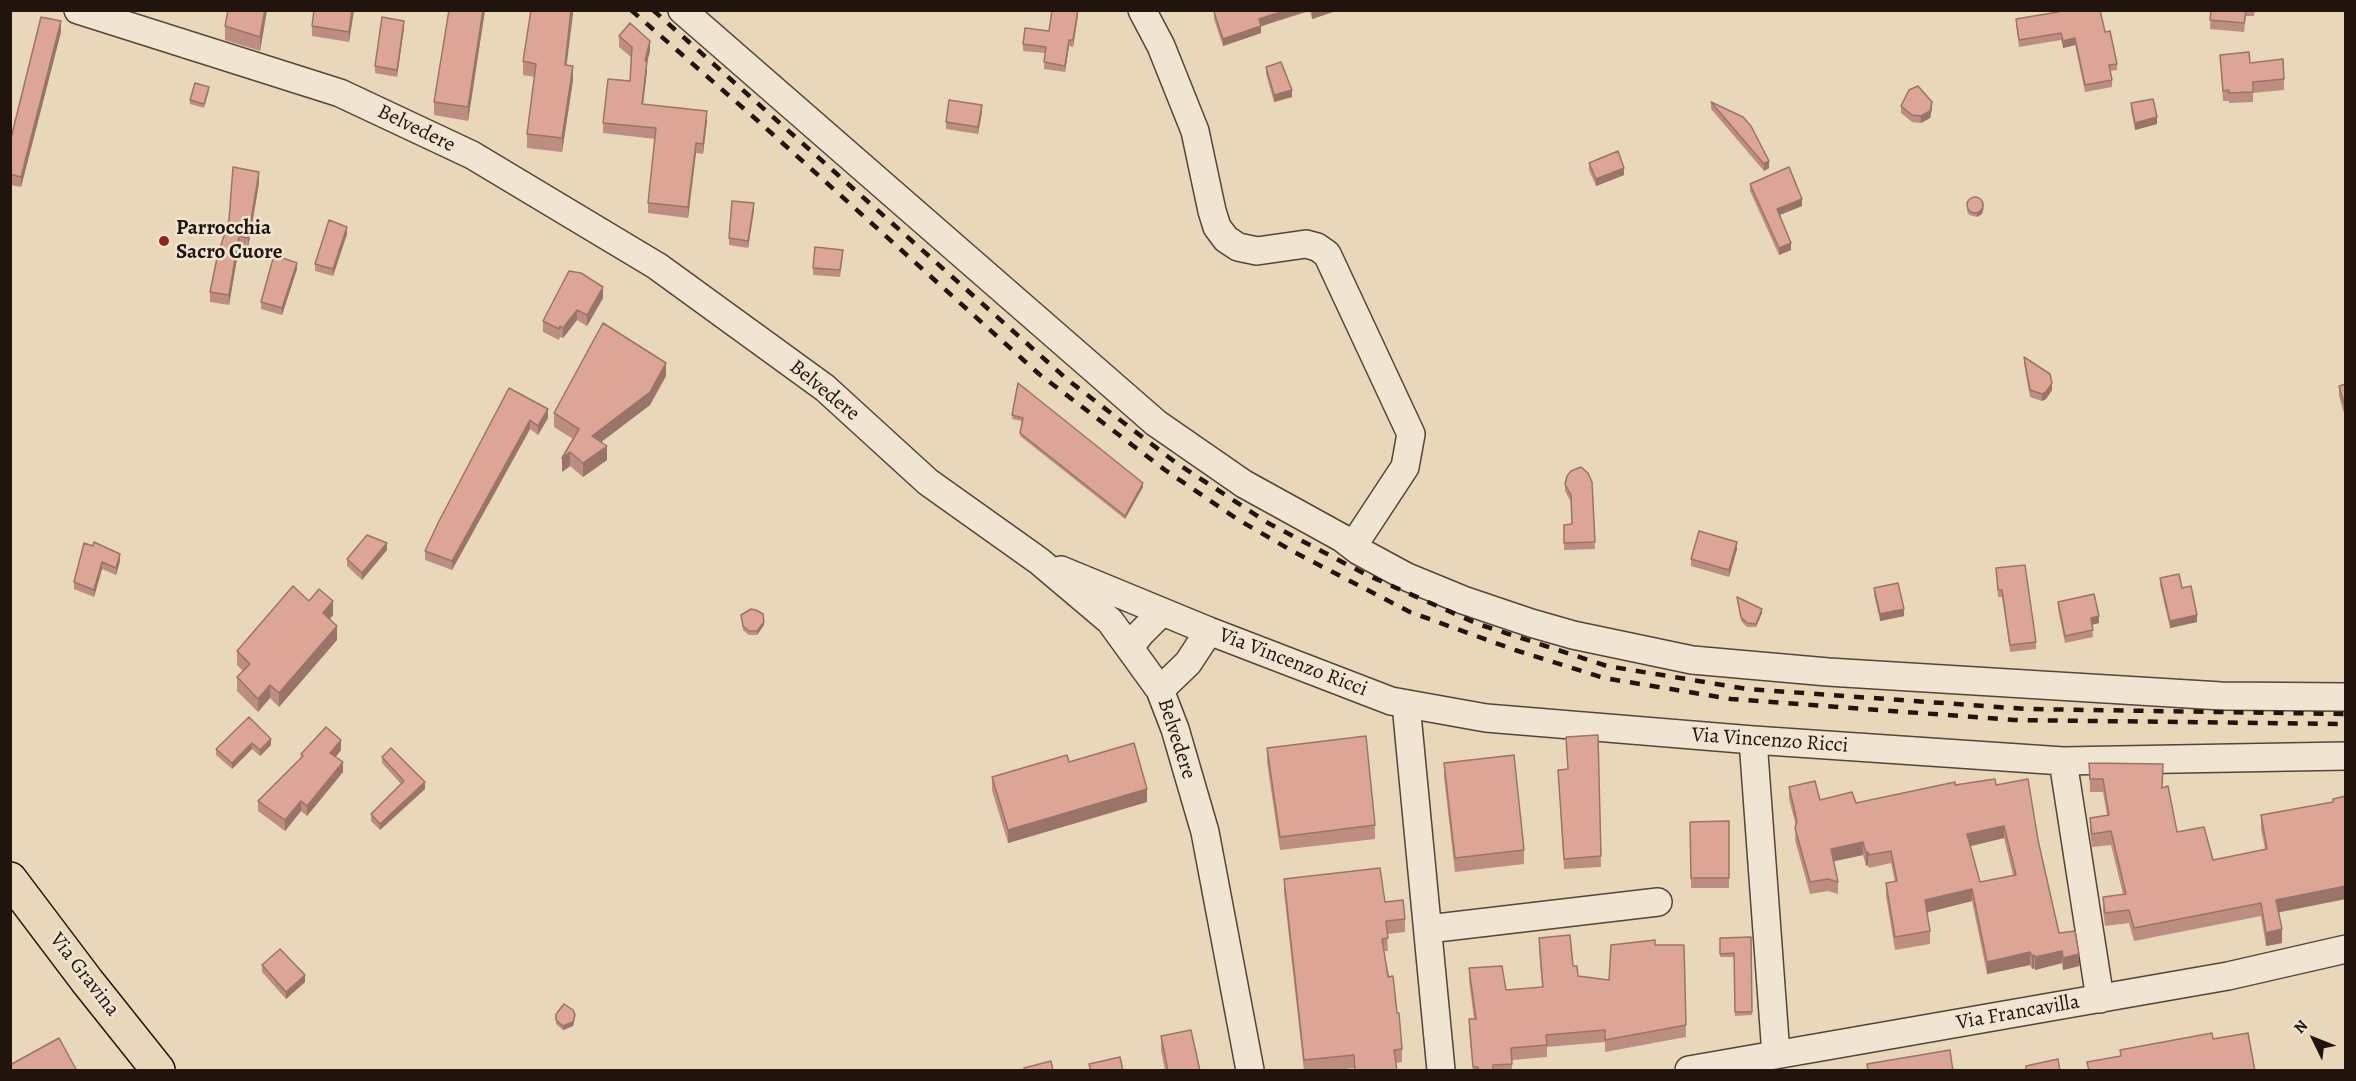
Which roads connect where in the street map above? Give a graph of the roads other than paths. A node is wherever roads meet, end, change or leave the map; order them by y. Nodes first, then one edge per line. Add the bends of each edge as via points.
1 (78, 10) edge
2 (682, 10) edge
3 (1142, 10) edge
4 (1353, 546) junction
5 (1039, 561) junction
6 (1162, 612) junction
7 (1209, 631) junction
8 (1130, 647) junction
9 (1160, 690) junction
10 (2346, 697) edge
11 (1406, 704) junction
12 (1753, 740) junction
13 (2346, 756) edge
14 (2063, 761) junction
15 (10, 879) edge
16 (1658, 902) dead end
17 (1428, 929) junction
18 (2346, 949) edge
19 (2100, 999) junction
20 (1774, 1061) edge
21 (158, 1071) edge
22 (1250, 1071) edge
23 (1441, 1071) edge
24 (1689, 1071) edge

1 - 5 street, Belvedere via 340,93 472,155 657,266 825,388 928,482
2 - 4 street via 1156,423 1244,483
3 - 4 street via 1195,131 1217,227 1238,247 1257,251 1306,244 1327,254 1411,434 1405,467
4 - 10 street via 1407,577 1531,623 1692,660 2221,696
5 - 6 street, Via Vincenzo Ricci
5 - 8 street, Belvedere via 1110,621
6 - 7 street, Via Vincenzo Ricci
6 - 8 street
7 - 9 street via 1188,663
7 - 11 street, Via Vincenzo Ricci
8 - 9 street, Belvedere
9 - 22 street, Belvedere via 1205,832
11 - 12 street, Via Vincenzo Ricci via 1486,718
11 - 17 street
12 - 14 street, Via Vincenzo Ricci
12 - 20 street
13 - 14 street, Via Vincenzo Ricci
14 - 19 street
15 - 21 main road, Via Gravina
16 - 17 street
17 - 23 street
18 - 19 street, Via Francavilla
19 - 20 street, Via Francavilla
20 - 24 street, Via Francavilla

